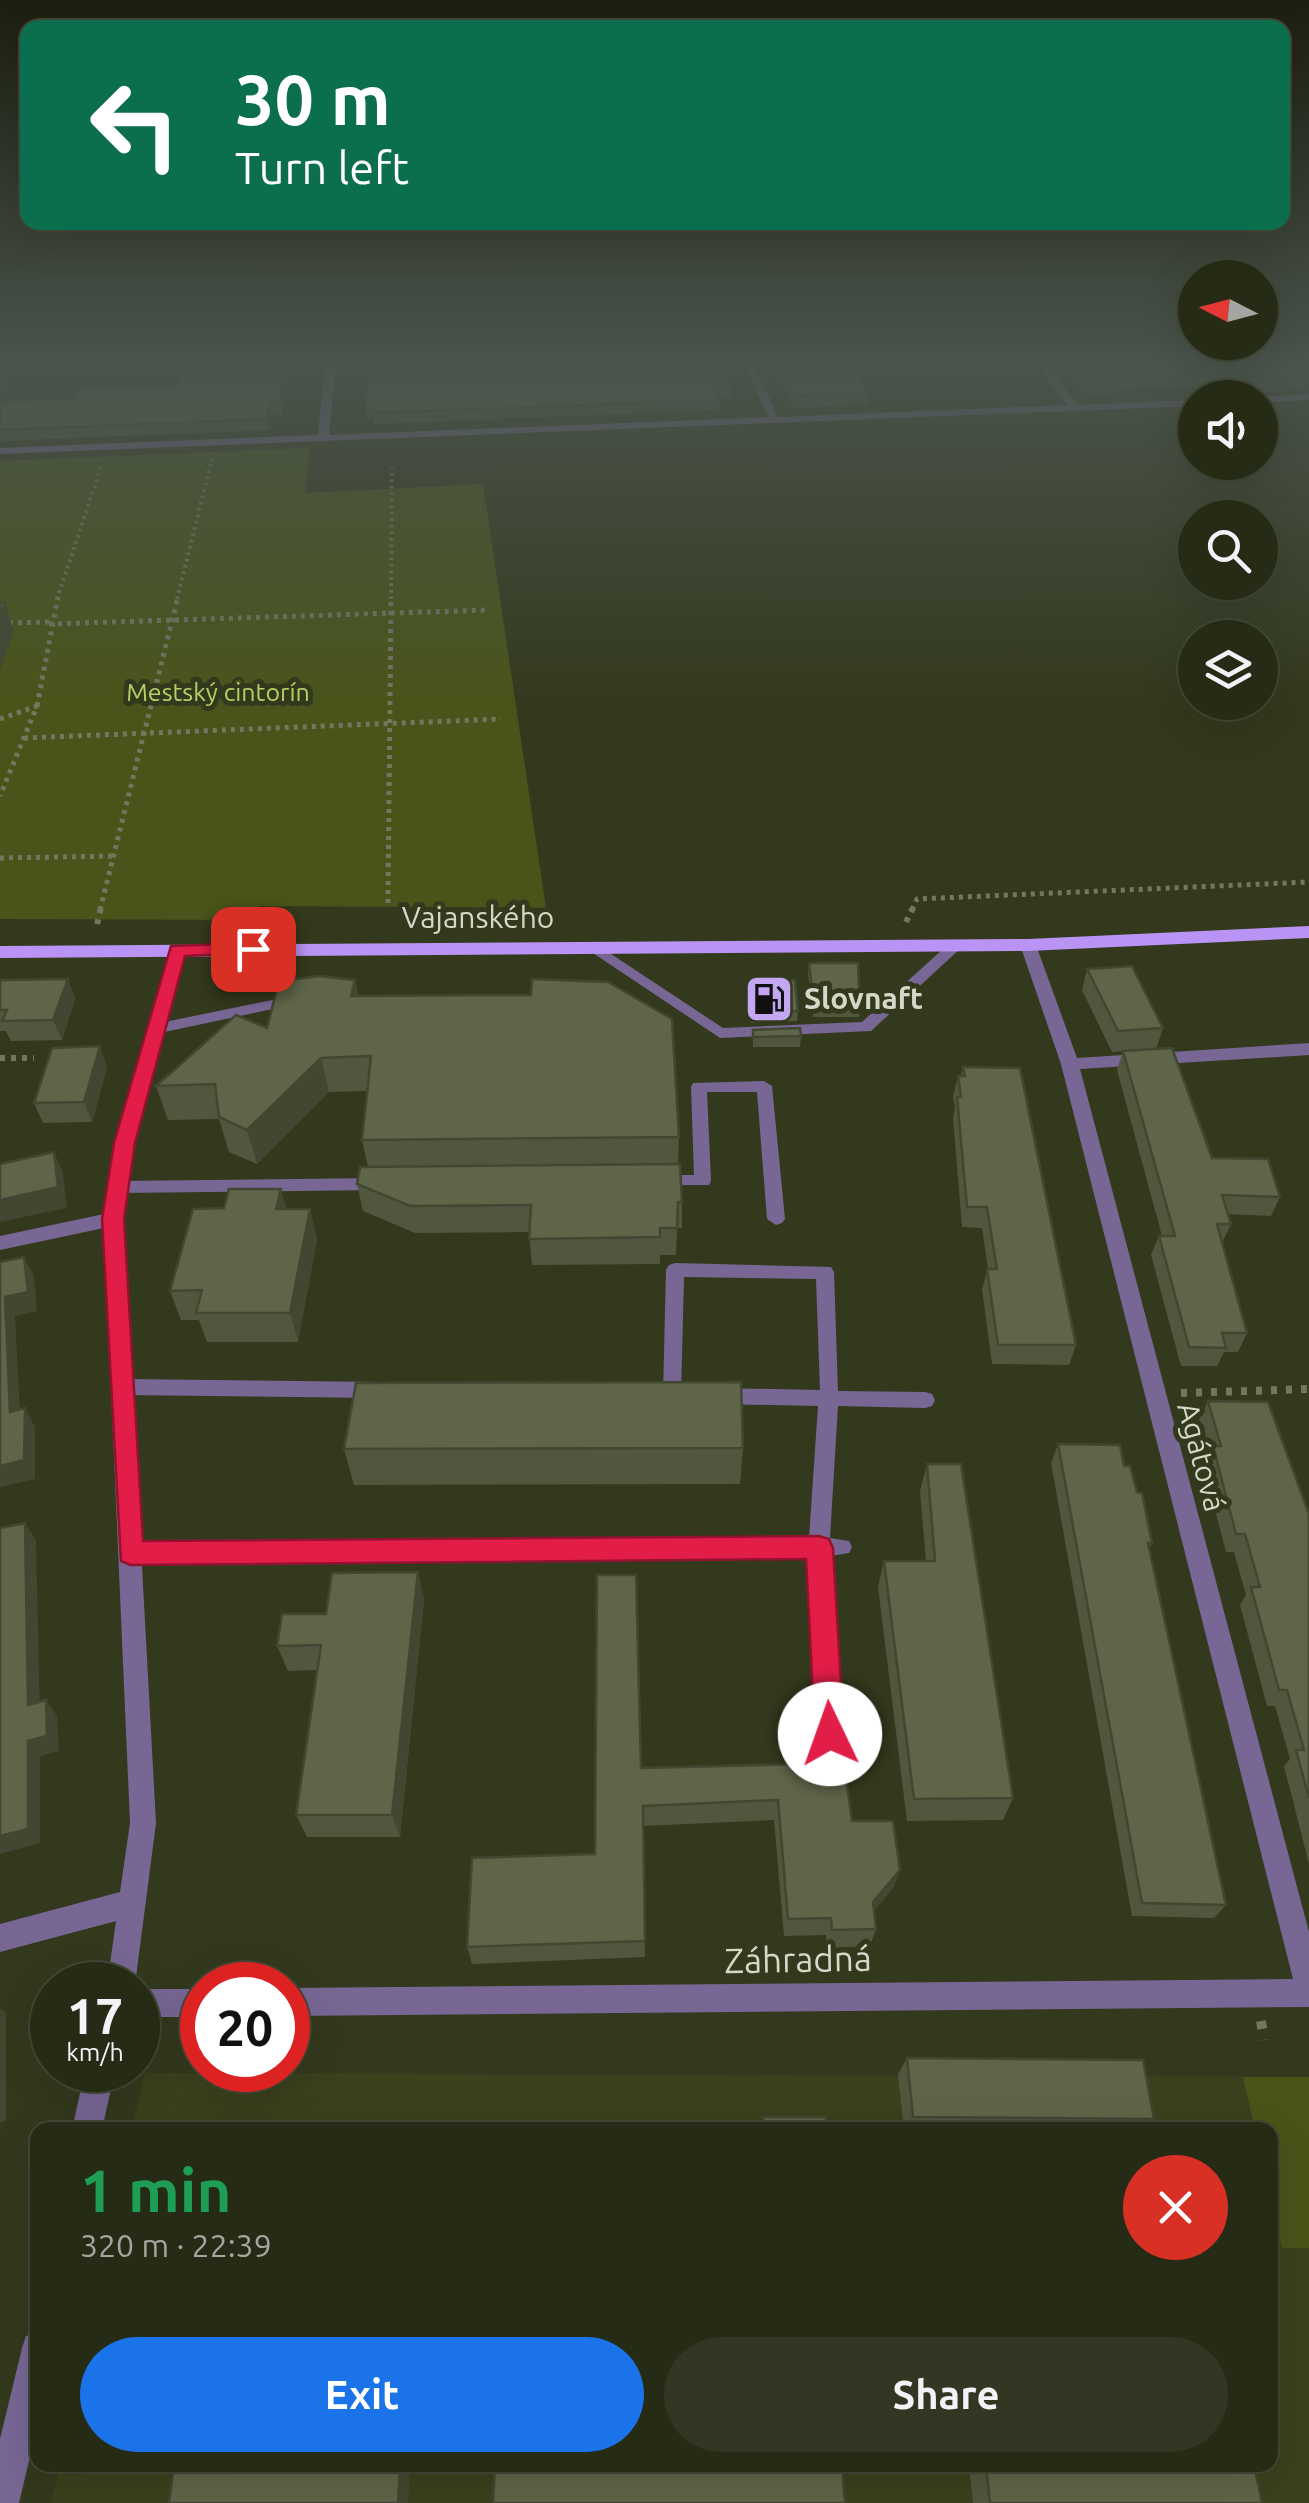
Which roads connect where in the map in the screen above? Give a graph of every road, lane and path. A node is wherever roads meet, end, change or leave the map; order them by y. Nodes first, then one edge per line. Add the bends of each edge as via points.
1 (98, 475) edge
2 (208, 475) edge
3 (392, 475) edge
4 (488, 610) dead end
5 (392, 614) junction
6 (172, 620) junction
7 (0, 623) edge
8 (49, 623) junction
9 (38, 706) junction
10 (0, 719) edge
11 (501, 719) dead end
12 (388, 724) junction
13 (145, 734) junction
14 (24, 738) junction
15 (0, 796) edge
16 (116, 856) junction
17 (0, 858) edge
18 (1309, 882) edge
19 (388, 903) dead end
20 (97, 924) dead end
21 (906, 924) dead end
22 (1309, 932) edge
23 (957, 944) junction
24 (1028, 945) junction
25 (591, 947) junction
26 (178, 950) junction
27 (0, 952) edge
28 (311, 1000) edge
29 (155, 1028) junction
30 (1309, 1049) edge
31 (0, 1058) edge
32 (34, 1058) dead end
33 (1070, 1064) junction
34 (646, 1182) edge
35 (398, 1184) edge
36 (118, 1187) junction
37 (113, 1219) junction
38 (776, 1219) dead end
39 (0, 1243) edge
40 (122, 1387) junction
41 (1309, 1389) edge
42 (409, 1390) edge
43 (1154, 1393) junction
44 (829, 1398) junction
45 (925, 1400) dead end
46 (842, 1547) dead end
47 (819, 1548) junction
48 (130, 1553) junction
49 (832, 1770) edge
50 (130, 1903) junction
51 (0, 1938) edge
52 (124, 1962) edge
53 (1309, 1990) edge
54 (310, 2002) edge
55 (95, 2092) edge
56 (89, 2122) edge
57 (30, 2382) edge
58 (2, 2503) edge

1 - 8 path
2 - 6 path
3 - 5 path
4 - 5 path
5 - 6 path
5 - 12 path
6 - 8 path
6 - 13 path
7 - 8 path
8 - 9 path
9 - 10 path
9 - 14 path
11 - 12 path
12 - 13 path
12 - 19 path
13 - 14 path
13 - 16 path
14 - 15 path
16 - 17 path
16 - 20 path
18 - 21 path via 917,898
22 - 24 main road, Vajanského
23 - 24 main road, Vajanského
23 - 25 main road, Vajanského
23 - 25 lane via 866,1028 720,1033
24 - 33 street, Agátová
25 - 26 main road, Vajanského
26 - 27 main road, Vajanského
26 - 29 street
28 - 29 lane
29 - 36 street
30 - 33 street
31 - 32 path
33 - 43 street, Agátová
34 - 38 lane via 703,1181 699,1087 764,1086
35 - 36 lane
36 - 37 street
37 - 39 street
37 - 40 street
40 - 42 lane
40 - 48 street
41 - 43 path
43 - 53 street, Agátová
44 - 44 lane via 824,1272 674,1270 662,1395
44 - 45 lane
44 - 47 lane
46 - 47 lane
47 - 48 lane
47 - 49 lane
48 - 50 street via 143,1823
50 - 51 street
50 - 52 street
53 - 54 street, Záhradná
55 - 56 street
57 - 58 street

